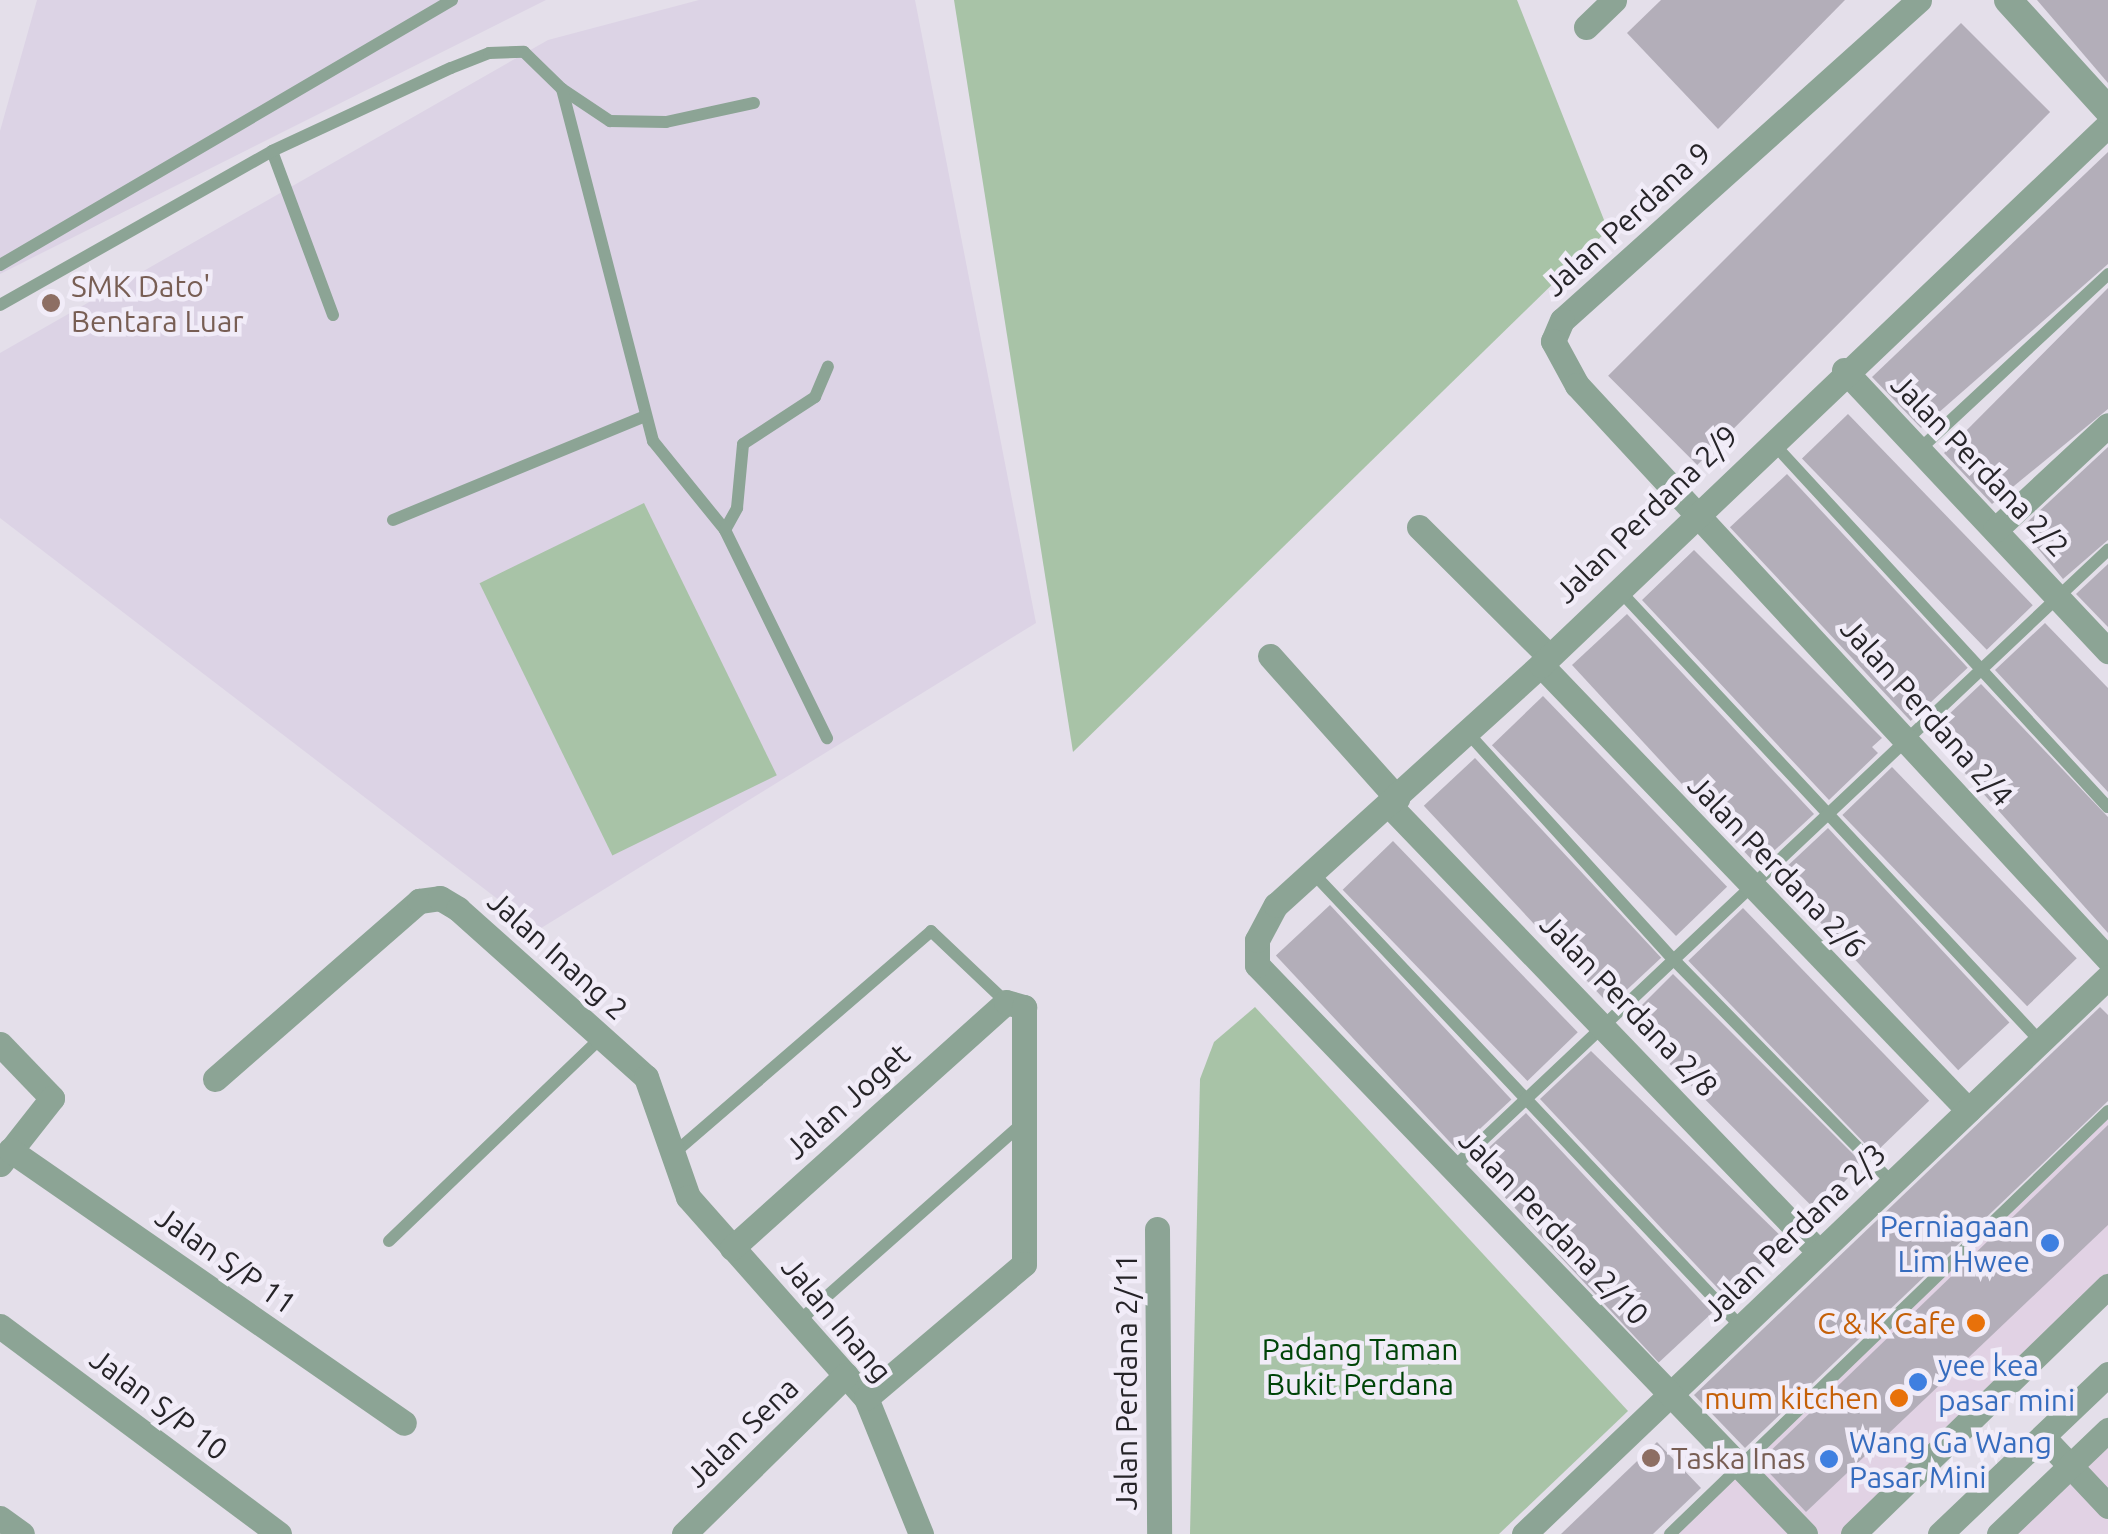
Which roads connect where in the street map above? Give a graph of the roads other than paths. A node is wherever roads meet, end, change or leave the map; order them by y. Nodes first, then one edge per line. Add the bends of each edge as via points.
1 (452, 0) edge
2 (1614, 0) edge
3 (1919, 0) edge
4 (2008, 0) edge
5 (1586, 27) dead end
6 (562, 89) junction
7 (754, 103) dead end
8 (2108, 110) edge
9 (2108, 124) edge
10 (272, 151) junction
11 (0, 265) edge
12 (2108, 274) edge
13 (0, 305) edge
14 (333, 315) dead end
15 (828, 368) dead end
16 (1844, 370) junction
17 (644, 416) junction
18 (2108, 425) edge
19 (1771, 440) junction
20 (1920, 449) junction
21 (1698, 508) junction
22 (393, 520) dead end
23 (1419, 527) dead end
24 (726, 530) junction
25 (1995, 530) junction
26 (2108, 550) edge
27 (1616, 587) junction
28 (2059, 596) junction
29 (2108, 650) edge
30 (1270, 656) dead end
31 (1544, 659) junction
32 (1982, 670) junction
33 (1467, 732) junction
34 (827, 738) dead end
35 (1907, 740) junction
36 (1393, 801) junction
37 (2108, 806) edge
38 (1826, 816) junction
39 (1312, 872) junction
40 (1752, 886) junction
41 (1674, 960) junction
42 (2108, 960) edge
43 (1257, 965) joint
44 (2108, 976) edge
45 (1006, 1002) junction
46 (1605, 1025) junction
47 (602, 1037) junction
48 (2040, 1041) junction
49 (0, 1044) edge
50 (215, 1079) dead end
51 (1526, 1099) junction
52 (1968, 1110) junction
53 (2108, 1111) edge
54 (1023, 1123) junction
55 (5, 1157) edge
56 (671, 1160) junction
57 (1453, 1168) junction
58 (1892, 1183) junction
59 (1158, 1230) dead end
60 (389, 1240) dead end
61 (732, 1248) junction
62 (1819, 1252) junction
63 (2108, 1286) edge
64 (799, 1321) junction
65 (0, 1326) edge
66 (1741, 1327) junction
67 (2108, 1374) edge
68 (846, 1376) junction
69 (1670, 1394) junction
70 (866, 1398) junction
71 (404, 1423) dead end
72 (2108, 1430) edge
73 (2043, 1437) junction
74 (2070, 1466) junction
75 (1740, 1467) junction
76 (2108, 1506) edge
77 (0, 1518) edge
78 (22, 1534) edge
79 (280, 1534) edge
80 (684, 1534) edge
81 (922, 1534) edge
82 (1160, 1534) edge
83 (1524, 1534) edge
84 (1670, 1534) edge
85 (1805, 1534) edge
86 (1854, 1534) edge
87 (1940, 1534) edge
88 (1998, 1534) edge

1 - 11 lane
2 - 5 street
3 - 21 street, Jalan Perdana 9 via 1562,320 1553,341 1560,362
4 - 8 street
6 - 7 lane via 610,121 666,122
6 - 10 lane via 524,52 489,53
6 - 17 lane
9 - 16 street, Jalan Perdana 2/9
10 - 13 lane
10 - 14 lane
12 - 20 lane
15 - 24 lane via 815,397 743,444 736,508
16 - 19 street, Jalan Perdana 2/9
16 - 20 street, Jalan Perdana 2/2
17 - 22 lane
17 - 24 lane via 653,442
18 - 25 street
19 - 21 street, Jalan Perdana 2/9
19 - 32 lane
20 - 25 street, Jalan Perdana 2/2
21 - 27 street, Jalan Perdana 2/9
21 - 35 street, Jalan Perdana 2/4
23 - 31 street, Jalan Perdana 2/6
24 - 34 lane
25 - 28 street, Jalan Perdana 2/2
26 - 28 lane
27 - 31 street, Jalan Perdana 2/9
27 - 38 lane
28 - 29 street, Jalan Perdana 2/2
28 - 32 lane
30 - 36 street, Jalan Perdana 2/8
31 - 33 street, Jalan Perdana 2/9
31 - 40 street, Jalan Perdana 2/6
32 - 35 lane
32 - 37 lane
33 - 36 street, Jalan Perdana 2/9
33 - 41 lane
35 - 38 lane
35 - 42 street, Jalan Perdana 2/4
36 - 39 street, Jalan Perdana 2/9
36 - 46 street, Jalan Perdana 2/8
38 - 40 lane
38 - 48 lane
39 - 43 street, Jalan Perdana 2/9 via 1262,922
39 - 51 lane
40 - 41 lane
40 - 52 street, Jalan Perdana 2/6
41 - 46 lane
41 - 58 lane
43 - 57 street, Jalan Perdana 2/10
44 - 48 street, Jalan Perdana 2/3
45 - 54 street via 1024,1008 1028,1035
45 - 56 lane via 932,931
45 - 61 street, Jalan Joget
46 - 51 lane
46 - 62 street, Jalan Perdana 2/8
47 - 50 street, Jalan Inang 2 via 440,898 419,901
47 - 56 street, Jalan Inang 2 via 646,1077
47 - 60 lane
48 - 52 street, Jalan Perdana 2/3
49 - 55 street via 52,1098
51 - 57 lane
51 - 66 lane
52 - 58 street, Jalan Perdana 2/3
53 - 75 lane
54 - 64 lane
54 - 70 street via 1024,1264
55 - 71 street, Jalan S/P 11
56 - 61 street, Jalan Inang
57 - 69 street, Jalan Perdana 2/10
58 - 62 street, Jalan Perdana 2/3
59 - 82 street, Jalan Perdana 2/11
61 - 64 street, Jalan Inang
62 - 66 street, Jalan Perdana 2/3
63 - 86 street
64 - 68 street, Jalan Inang
65 - 79 street, Jalan S/P 10
66 - 69 street, Jalan Perdana 2/3
67 - 73 street
68 - 70 street, Jalan Inang
68 - 80 street, Jalan Sena
69 - 75 street, Jalan Perdana 2/10
69 - 83 street, Jalan Perdana 2/3
70 - 81 street, Jalan Inang
72 - 74 street
73 - 74 street
73 - 87 street
74 - 76 street
74 - 88 street
75 - 84 lane
75 - 85 street, Jalan Perdana 2/10
77 - 78 street

